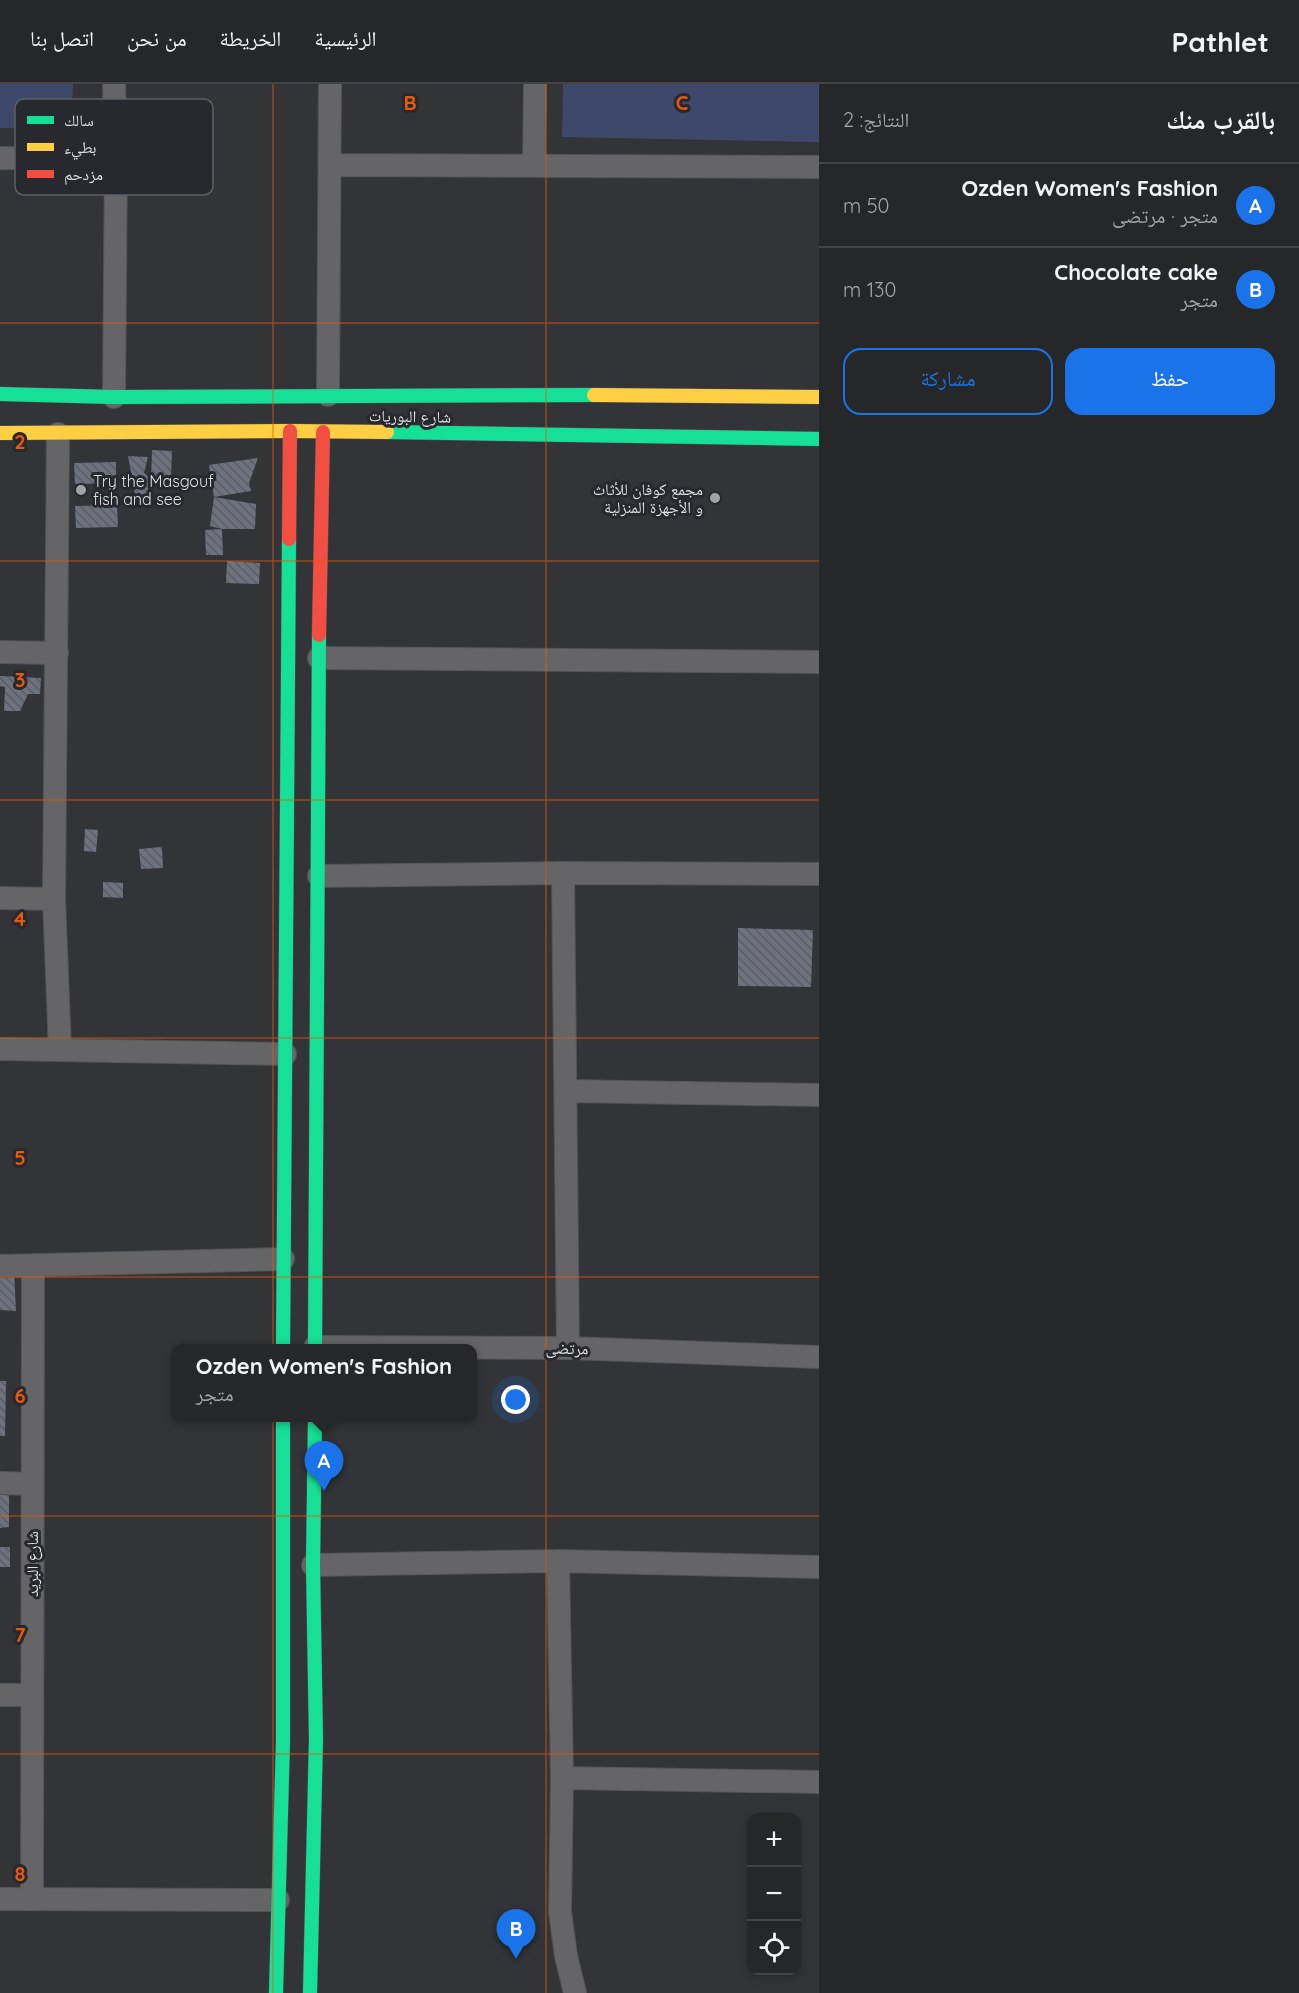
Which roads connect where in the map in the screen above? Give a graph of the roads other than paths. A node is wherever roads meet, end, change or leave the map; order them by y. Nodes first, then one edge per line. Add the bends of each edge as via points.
1 (114, 84) edge
2 (330, 84) edge
3 (535, 84) edge
4 (114, 99) edge
5 (0, 158) edge
6 (15, 158) edge
7 (330, 165) junction
8 (534, 165) junction
9 (819, 167) edge
10 (116, 195) edge
11 (0, 394) edge
12 (328, 395) junction
13 (669, 396) junction
14 (114, 397) junction
15 (819, 397) edge
16 (662, 409) dead end
17 (662, 424) dead end
18 (290, 431) junction
19 (0, 432) edge
20 (323, 432) junction
21 (58, 434) junction
22 (669, 437) junction
23 (819, 439) edge
24 (0, 652) edge
25 (57, 653) junction
26 (320, 658) junction
27 (819, 662) edge
28 (563, 873) junction
29 (819, 874) edge
30 (319, 876) junction
31 (0, 898) edge
32 (54, 899) junction
33 (0, 1048) edge
34 (60, 1050) junction
35 (285, 1054) junction
36 (566, 1091) junction
37 (819, 1095) edge
38 (283, 1258) junction
39 (33, 1265) junction
40 (0, 1266) edge
41 (283, 1344) edge
42 (315, 1344) edge
43 (477, 1348) edge
44 (568, 1348) junction
45 (819, 1357) edge
46 (283, 1422) edge
47 (315, 1422) edge
48 (0, 1484) edge
49 (32, 1484) junction
50 (558, 1561) junction
51 (313, 1565) junction
52 (819, 1567) edge
53 (299, 1661) junction
54 (0, 1695) edge
55 (32, 1695) junction
56 (299, 1738) junction
57 (562, 1778) junction
58 (819, 1782) edge
59 (0, 1899) edge
60 (32, 1899) junction
61 (278, 1900) junction
62 (276, 1993) edge
63 (310, 1993) edge
64 (575, 1993) edge

1 - 4 street
2 - 7 street
3 - 8 street
5 - 6 street
7 - 8 street
7 - 12 street
8 - 9 street
10 - 14 street
11 - 14 street, شارع البوريات
12 - 13 street, شارع البوريات via 576,401
12 - 14 street, شارع البوريات
13 - 15 street, شارع البوريات
13 - 16 street
17 - 22 street
18 - 20 street, شارع البوريات
18 - 21 street, شارع البوريات
18 - 35 street
19 - 21 street, شارع البوريات
20 - 22 street, شارع البوريات via 578,428
20 - 26 street
21 - 25 street
22 - 23 street, شارع البوريات
24 - 25 street
25 - 32 street
26 - 27 street
26 - 30 street
28 - 29 street
28 - 30 street
28 - 36 street
30 - 42 street
31 - 32 street
32 - 34 street
33 - 34 street
34 - 35 street
35 - 38 street
36 - 37 street
36 - 44 street
38 - 39 street
38 - 41 street
39 - 40 street
39 - 49 street, شارع البريد
43 - 44 street, مرتضى
44 - 45 street, مرتضى
46 - 53 street
47 - 51 street
48 - 49 street
49 - 55 street, شارع البريد
50 - 51 street
50 - 52 street
50 - 57 street
51 - 53 street
53 - 56 street
53 - 56 street
54 - 55 street
55 - 60 street, شارع البريد
56 - 61 street
56 - 63 street
57 - 58 street
57 - 64 street via 560,1912
59 - 60 street
60 - 61 street
61 - 62 street

